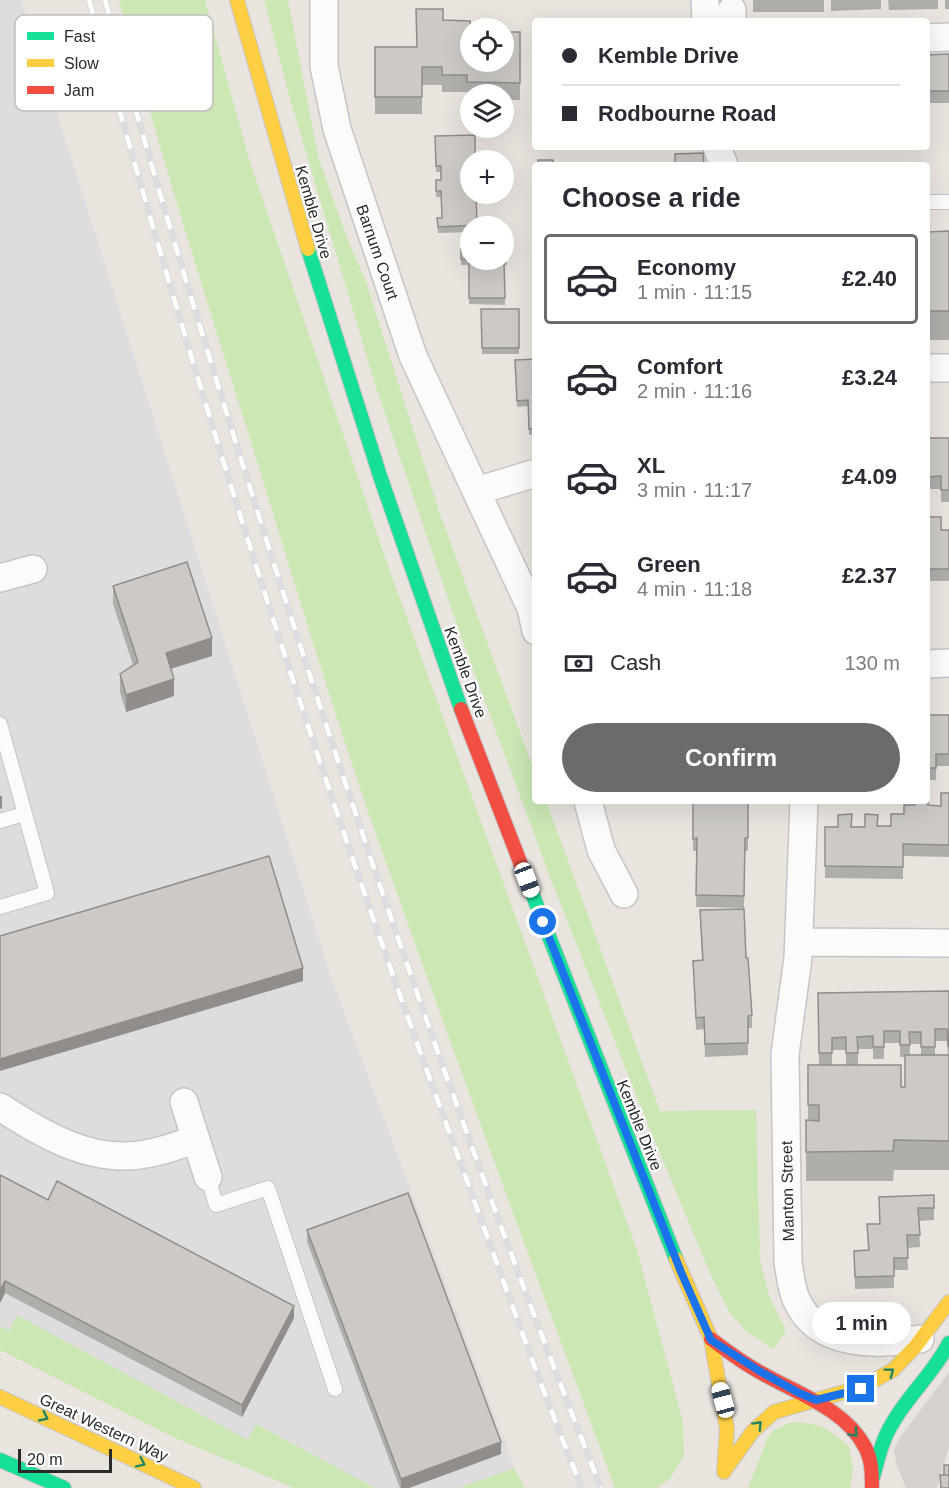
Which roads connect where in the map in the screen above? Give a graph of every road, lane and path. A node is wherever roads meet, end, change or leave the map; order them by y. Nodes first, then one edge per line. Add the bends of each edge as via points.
1 (237, 0) edge
2 (324, 0) edge
3 (705, 0) edge
4 (706, 18) edge
5 (949, 37) edge
6 (930, 38) edge
7 (949, 201) edge
8 (930, 202) edge
9 (930, 368) edge
10 (949, 368) edge
11 (532, 474) edge
12 (476, 491) junction
13 (33, 569) dead end
14 (0, 578) edge
15 (532, 613) edge
16 (949, 663) edge
17 (930, 664) edge
18 (0, 723) edge
19 (589, 804) edge
20 (804, 804) edge
21 (24, 814) junction
22 (0, 821) edge
23 (624, 894) dead end
24 (0, 907) edge
25 (799, 942) junction
26 (949, 943) edge
27 (184, 1102) dead end
28 (0, 1107) edge
29 (195, 1140) junction
30 (208, 1177) joint
31 (949, 1302) edge
32 (920, 1339) junction
33 (711, 1340) junction
34 (949, 1342) edge
35 (335, 1389) dead end
36 (0, 1397) edge
37 (816, 1400) junction
38 (0, 1460) edge
39 (724, 1472) junction
40 (873, 1483) edge
41 (64, 1488) edge
42 (194, 1488) edge
43 (717, 1488) edge

1 - 33 main road, Kemble Drive via 319,285 453,689 588,1039
2 - 12 street, Barnum Court via 324,66 337,129 412,356
3 - 4 street
5 - 6 street
7 - 8 lane
9 - 10 street
11 - 12 street
12 - 15 street, Barnum Court
13 - 14 street
16 - 17 street
18 - 21 lane
19 - 23 street via 602,850
20 - 25 street, Manton Street
21 - 22 lane
21 - 24 lane via 47,893
25 - 26 street
25 - 32 street, Manton Street via 785,1053 788,1262 797,1300 804,1312 828,1331 855,1342
27 - 29 street
28 - 29 street via 46,1136 112,1156 151,1153
29 - 30 street
30 - 35 lane via 216,1205 268,1188
31 - 32 main road
37 -> 32 main road via 861,1389 886,1376
33 - 37 main road
33 - 39 main road, Kemble Drive via 727,1429
34 - 40 main road via 891,1425 881,1445
36 -> 42 main road, Great Western Way
39 -> 37 main road via 766,1417 783,1408
37 -> 40 main road via 862,1441 870,1458
38 - 41 main road
39 - 43 main road

